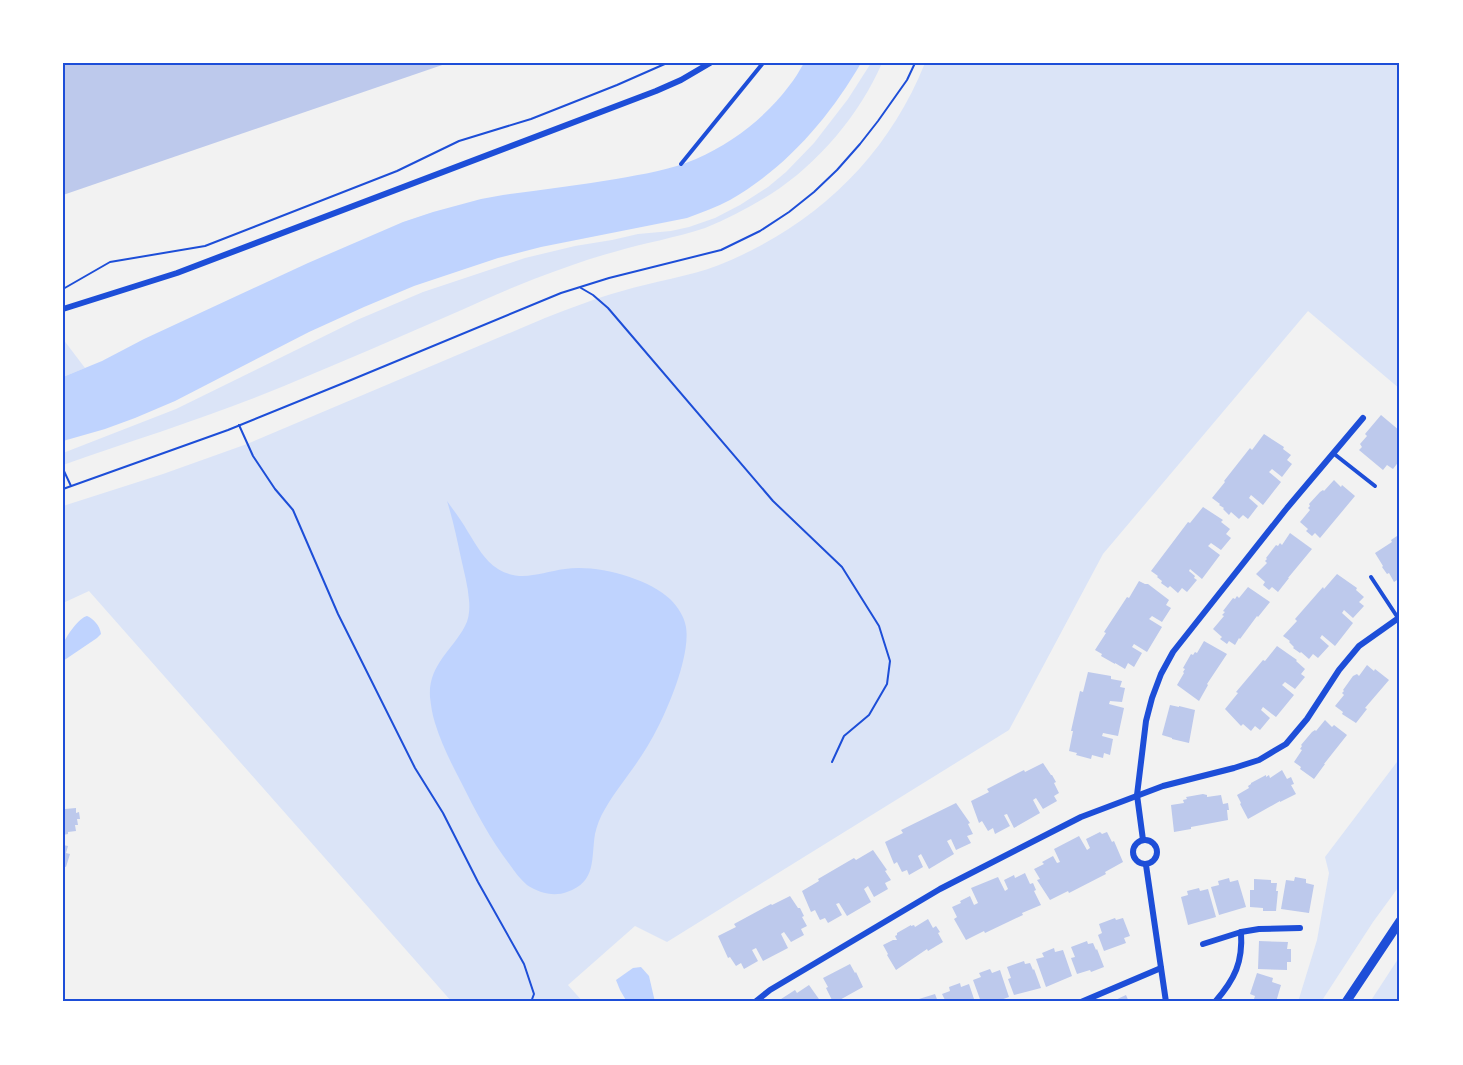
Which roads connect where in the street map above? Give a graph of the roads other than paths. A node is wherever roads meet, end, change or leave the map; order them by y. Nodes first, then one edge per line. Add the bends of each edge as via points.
1 (710, 63) edge
2 (763, 63) edge
3 (681, 164) dead end
4 (63, 309) edge
5 (1363, 418) dead end
6 (1333, 453) junction
7 (1375, 486) dead end
8 (1371, 577) dead end
9 (1399, 618) edge
10 (1137, 795) junction
11 (1143, 840) junction
12 (1146, 864) junction
13 (1400, 921) edge
14 (1300, 928) dead end
15 (1241, 932) junction
16 (1203, 944) dead end
17 (1161, 968) junction
18 (755, 1002) edge
19 (1081, 1002) edge
20 (1166, 1002) edge
21 (1215, 1002) edge
22 (1346, 1002) edge

1 - 4 street via 656,91 177,273
2 - 3 lane
5 - 6 street
6 - 7 lane
6 - 10 street via 1173,652 1161,674 1146,721
8 - 9 lane
9 - 10 street via 1359,646 1286,744 1259,760
10 - 11 street
10 - 18 street via 1081,817 940,889
11 - 12 street via 1135,844 1132,854 1137,862
11 - 12 street via 1152,842 1157,850 1155,860
12 - 17 street
13 - 22 street
14 - 15 street
15 - 16 street
15 - 21 street via 1241,956 1234,978
17 - 19 street
17 - 20 street

